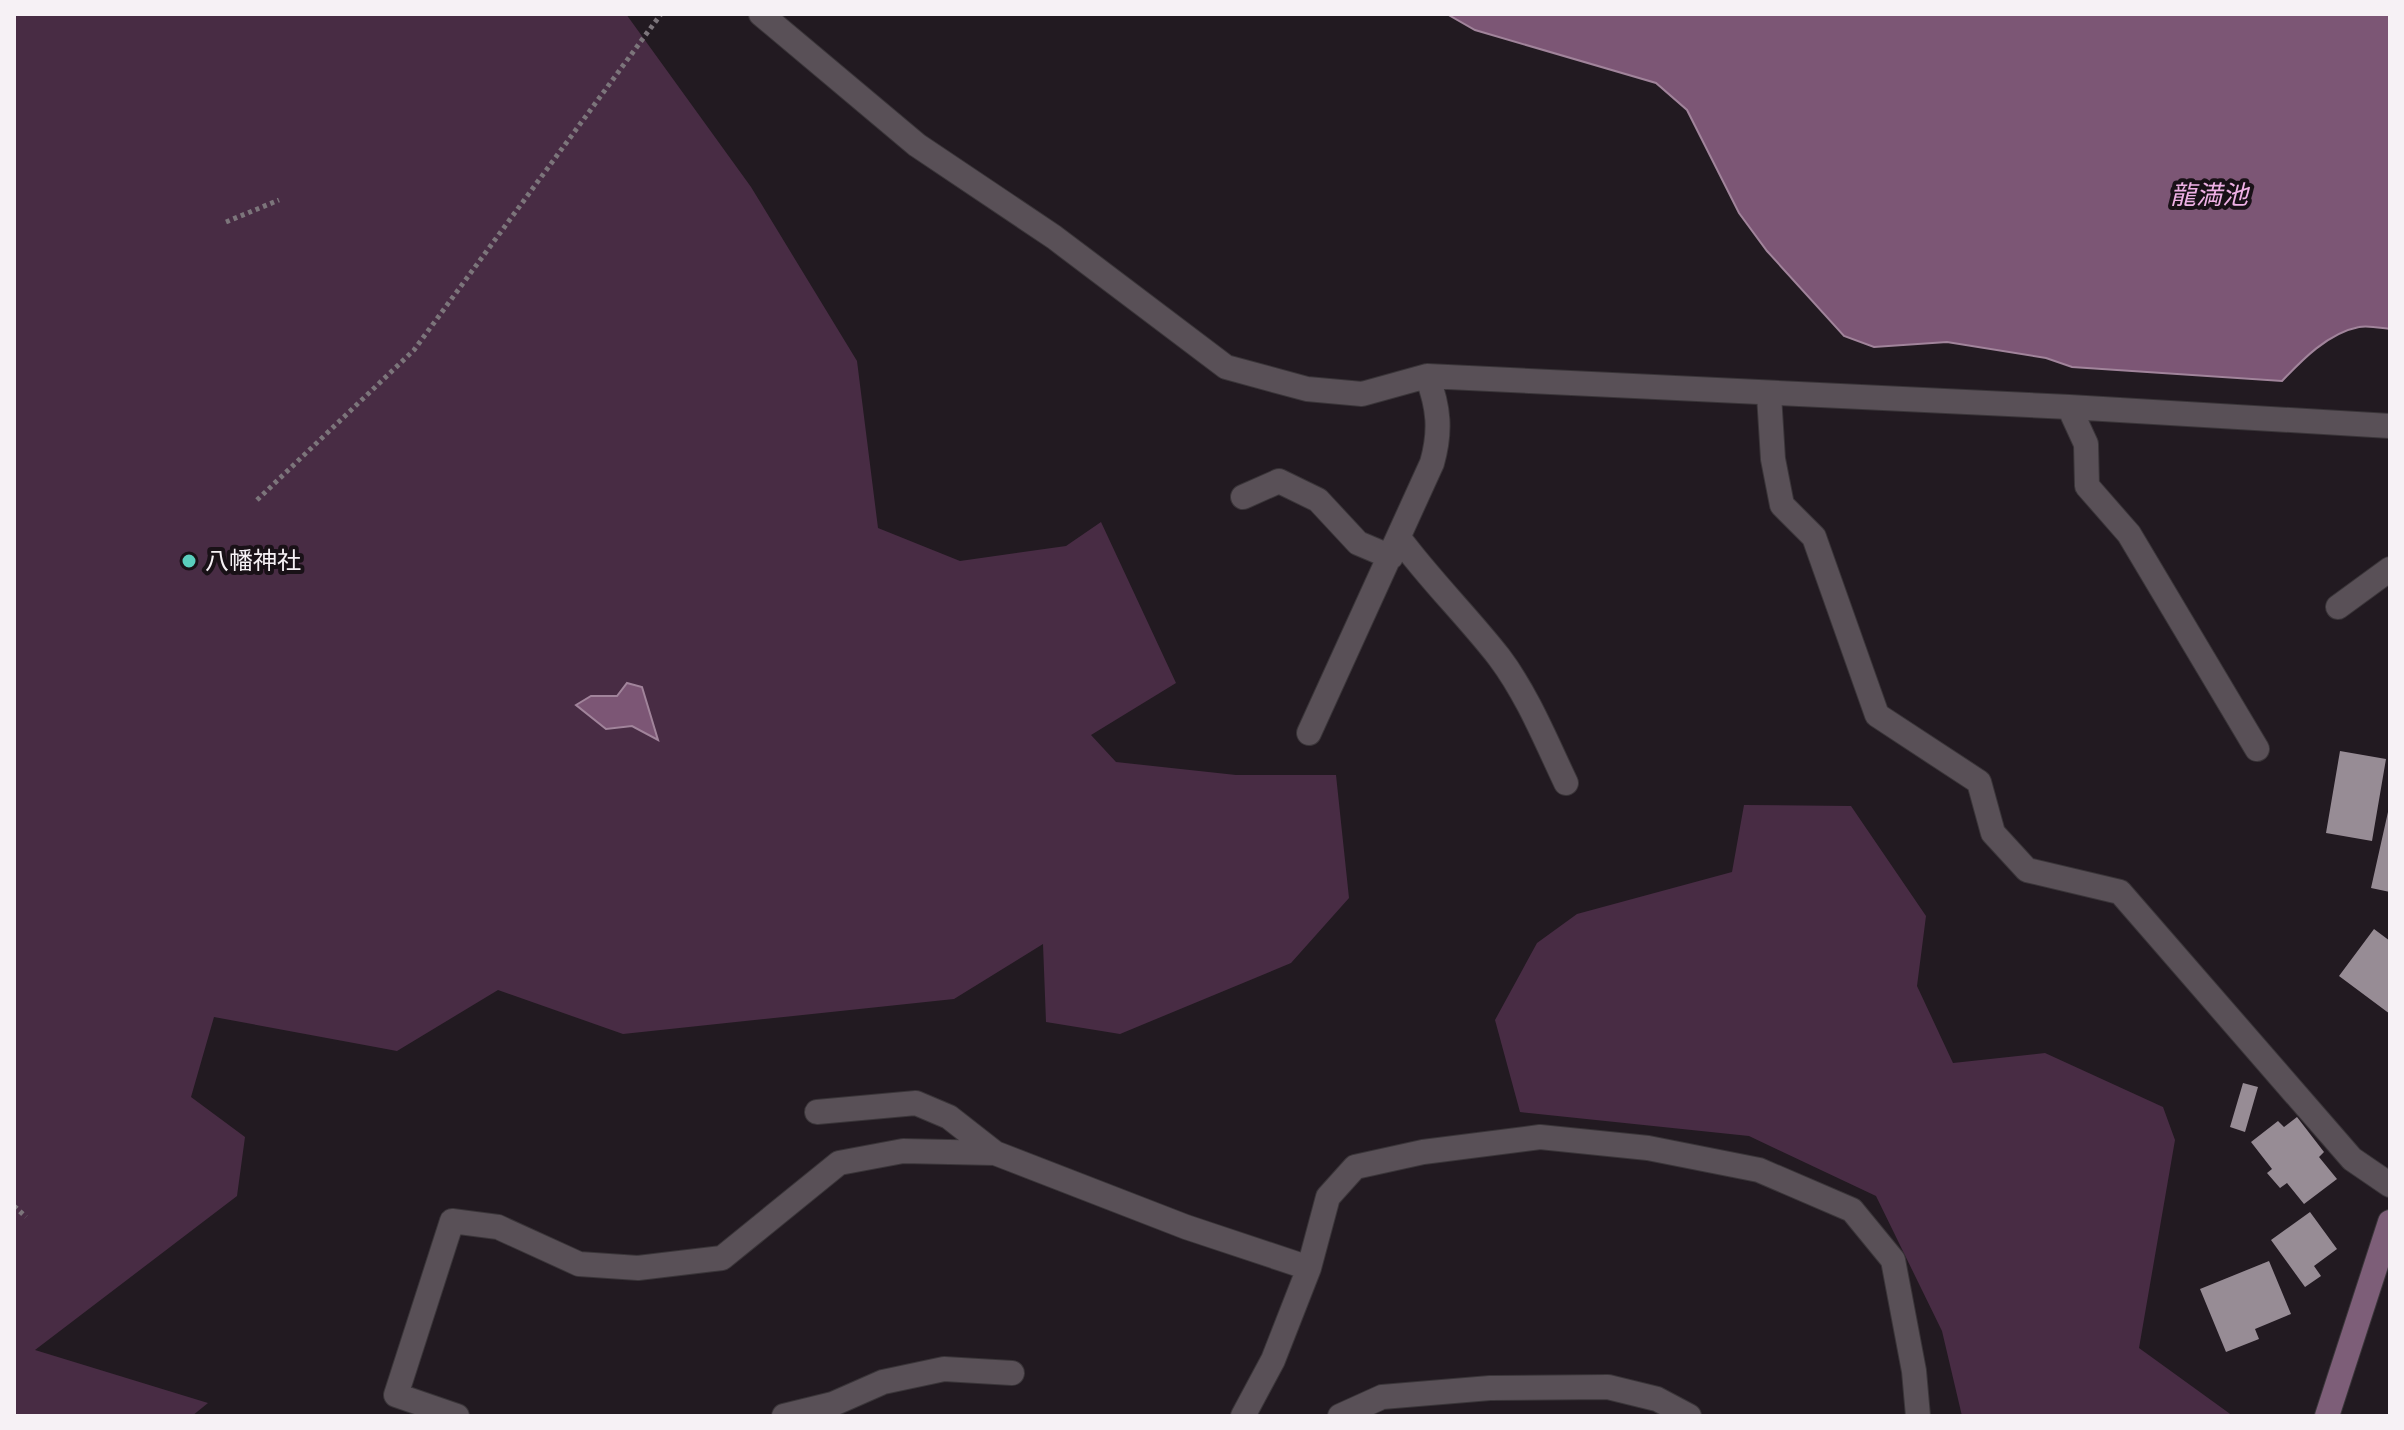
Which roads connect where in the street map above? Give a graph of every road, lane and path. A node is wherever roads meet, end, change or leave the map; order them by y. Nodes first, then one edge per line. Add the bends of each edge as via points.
1 (661, 14) edge
2 (761, 14) edge
3 (279, 200) dead end
4 (226, 222) dead end
5 (1427, 376) junction
6 (1769, 395) junction
7 (2069, 407) junction
8 (2390, 426) edge
9 (1243, 497) dead end
10 (257, 500) dead end
11 (1395, 547) junction
12 (2390, 569) edge
13 (2338, 607) dead end
14 (1309, 733) dead end
15 (2257, 749) dead end
16 (1566, 783) dead end
17 (817, 1112) dead end
18 (995, 1153) junction
19 (2390, 1185) edge
20 (14, 1206) edge
21 (26, 1217) dead end
22 (2390, 1222) edge
23 (1309, 1268) junction
24 (1012, 1373) dead end
25 (457, 1416) edge
26 (784, 1416) edge
27 (1243, 1416) edge
28 (1340, 1416) edge
29 (1689, 1416) edge
30 (1918, 1416) edge
31 (2327, 1416) edge

1 - 10 path via 414,350
2 - 5 street via 917,145 1054,237 1226,367 1307,389 1362,394
3 - 4 path
5 - 6 street
5 - 11 street via 1437,403 1439,438
6 - 7 street
6 - 19 street via 1782,505 1814,537 1877,715 1979,782 1993,833 2027,870 2120,892 2352,1159
7 - 8 street
7 - 15 street via 2086,444 2087,486 2129,534
9 - 11 street via 1279,481 1318,500 1358,543
11 - 14 street
11 - 16 street via 1500,659
12 - 13 street
17 - 18 street via 916,1103 949,1117
18 - 23 street
18 - 25 street via 903,1151 839,1163 722,1258 638,1268 579,1264 498,1227 452,1221 396,1395
20 - 21 path
22 - 31 main road
23 - 27 street via 1273,1360
23 - 30 street via 1328,1197 1355,1167 1423,1152 1540,1137 1648,1148 1759,1170 1852,1210 1893,1260
24 - 26 street via 944,1369 883,1382 833,1404
28 - 29 street via 1382,1397 1490,1388 1608,1387 1657,1399

